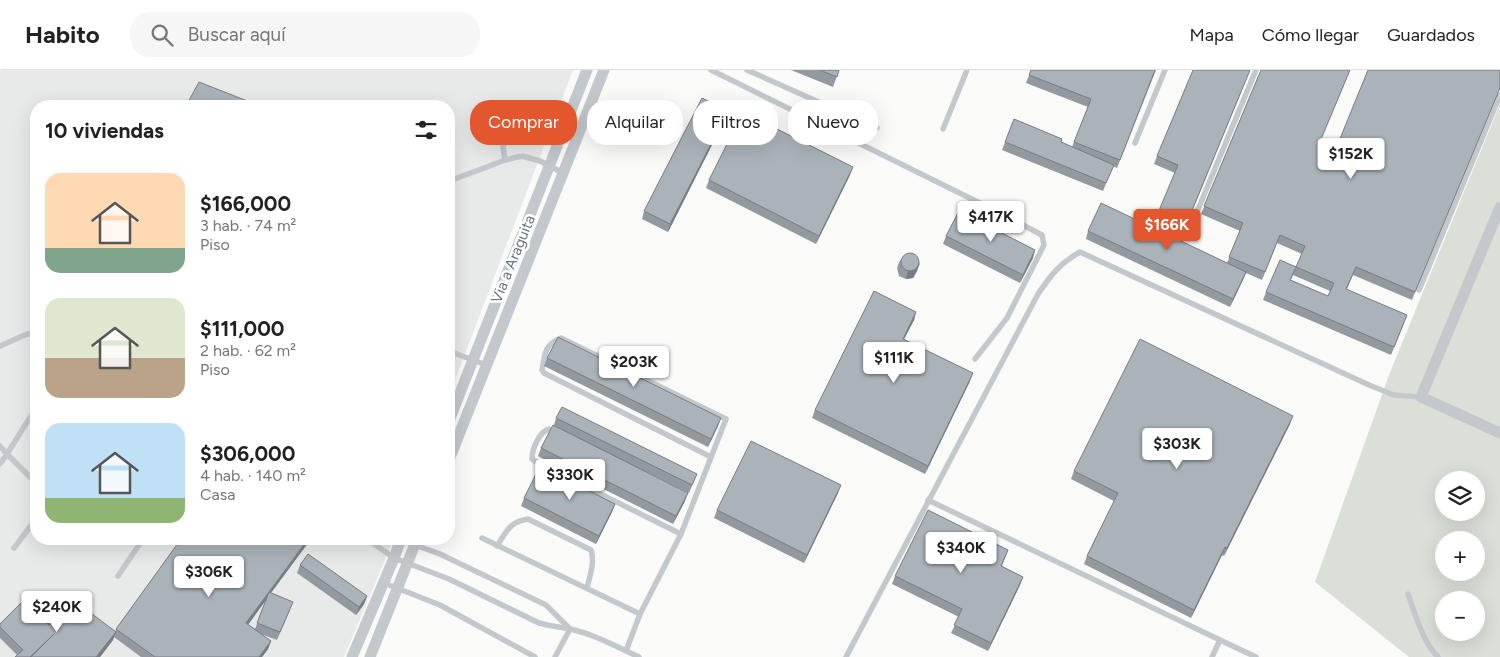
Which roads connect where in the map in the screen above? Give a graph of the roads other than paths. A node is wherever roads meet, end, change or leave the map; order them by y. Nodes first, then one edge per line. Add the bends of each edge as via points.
1 (587, 70) edge
2 (604, 70) edge
3 (711, 70) edge
4 (747, 70) edge
5 (967, 70) edge
6 (1165, 70) edge
7 (1256, 70) edge
8 (1500, 95) edge
9 (814, 100) edge
10 (943, 129) dead end
11 (1135, 143) dead end
12 (504, 145) edge
13 (504, 160) junction
14 (550, 166) junction
15 (563, 173) junction
16 (455, 179) edge
17 (1500, 207) edge
18 (1189, 230) edge
19 (1419, 290) edge
20 (30, 334) edge
21 (0, 346) edge
22 (455, 354) edge
23 (975, 359) dead end
24 (473, 361) junction
25 (486, 365) junction
26 (1421, 398) junction
27 (455, 406) edge
28 (30, 417) edge
29 (1500, 433) edge
30 (566, 436) edge
31 (455, 445) edge
32 (0, 446) edge
33 (6, 454) junction
34 (711, 457) junction
35 (0, 464) edge
36 (30, 478) edge
37 (686, 495) edge
38 (694, 499) junction
39 (928, 500) junction
40 (30, 527) edge
41 (681, 534) junction
42 (482, 538) dead end
43 (140, 545) edge
44 (376, 545) edge
45 (399, 545) edge
46 (415, 545) edge
47 (422, 545) edge
48 (498, 546) junction
49 (14, 548) dead end
50 (394, 558) junction
51 (408, 563) junction
52 (118, 576) dead end
53 (384, 583) junction
54 (398, 588) junction
55 (587, 588) junction
56 (1408, 594) dead end
57 (640, 614) junction
58 (570, 629) junction
59 (1220, 640) junction
60 (626, 651) junction
61 (352, 657) edge
62 (370, 657) edge
63 (535, 657) edge
64 (554, 657) edge
65 (639, 657) edge
66 (846, 657) edge
67 (1212, 657) edge
68 (1256, 657) edge
69 (1438, 657) edge

1 - 14 street, Via a Araguita
2 - 15 street, Via a Araguita
3 - 23 lane via 1042,235 1044,245 1007,318
4 - 9 lane
5 - 10 lane
6 - 11 lane
7 - 18 lane
8 - 19 lane
12 - 13 lane
13 - 14 lane via 522,156
13 - 16 lane
14 - 15 lane
14 - 24 street, Via a Araguita
15 - 25 street, Via a Araguita
17 - 26 street
20 - 21 lane
22 - 24 lane
24 - 25 lane
24 - 27 street, Via a Araguita
25 - 31 street, Via a Araguita
26 - 29 street
26 - 39 lane via 1394,394 1369,385 1080,252 1052,273 1038,294
28 - 33 lane
30 - 41 lane via 549,428 544,430 532,458
32 - 33 lane
33 - 35 lane
33 - 36 lane
34 - 34 lane via 726,419 561,338 552,342 546,351 544,373
34 - 38 lane
37 - 38 lane
38 - 41 lane
39 - 59 lane
39 - 66 lane
40 - 49 lane
41 - 57 lane
42 - 48 lane
43 - 52 lane
44 - 50 lane
45 - 50 street
46 - 51 street
47 - 58 lane via 546,605
48 - 55 lane
48 - 55 lane via 508,528 516,521 528,519 591,550 593,558
50 - 51 lane
50 - 53 street
51 - 54 street
51 - 58 lane via 449,579 539,623
53 - 54 lane
53 - 61 street
54 - 62 street
54 - 63 lane via 440,605
55 - 57 lane
56 - 69 lane via 1418,622
57 - 60 lane
58 - 60 lane
58 - 64 lane
59 - 67 lane
59 - 68 lane
60 - 65 lane

